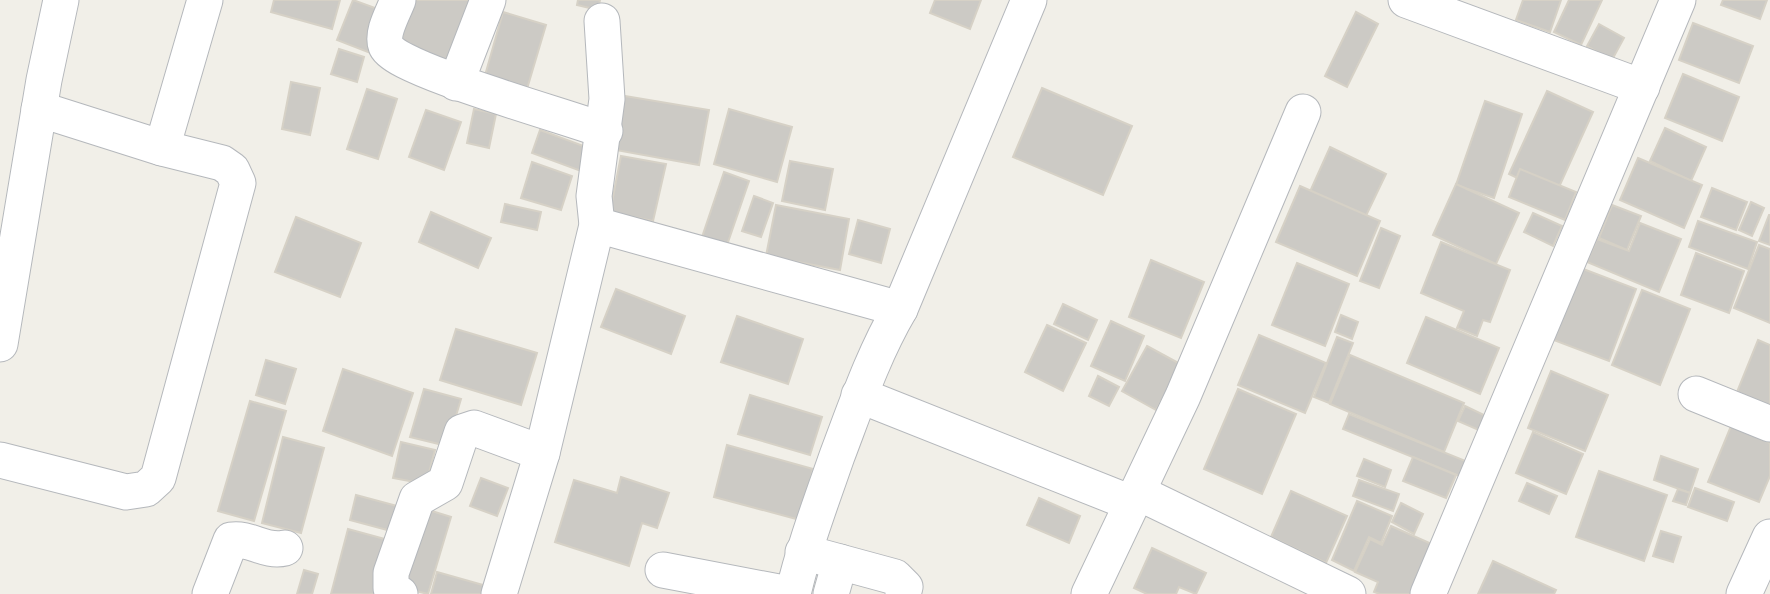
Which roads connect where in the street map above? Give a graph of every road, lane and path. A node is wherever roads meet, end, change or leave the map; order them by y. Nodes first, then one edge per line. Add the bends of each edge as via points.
1 (61, 0) edge
2 (205, 0) edge
3 (398, 0) edge
4 (488, 0) edge
5 (1029, 0) edge
6 (1406, 0) edge
7 (1678, 0) edge
8 (602, 21) dead end
9 (456, 82) junction
10 (1642, 86) junction
11 (39, 109) junction
12 (1303, 112) dead end
13 (605, 131) junction
14 (162, 148) junction
15 (597, 225) junction
16 (900, 309) junction
17 (0, 344) edge
18 (1696, 394) dead end
19 (859, 395) junction
20 (1770, 424) edge
21 (542, 453) junction
22 (0, 460) edge
23 (1134, 498) junction
24 (1770, 537) edge
25 (285, 548) dead end
26 (803, 552) junction
27 (663, 570) dead end
28 (836, 578) edge
29 (210, 594) edge
30 (401, 594) edge
31 (499, 594) edge
32 (791, 594) edge
33 (903, 594) edge
34 (1089, 594) edge
35 (1348, 594) edge
36 (1428, 594) edge
37 (1744, 594) edge

1 - 11 street
2 - 14 street
3 - 9 street via 386,33 386,46 393,57
4 - 9 street
5 - 16 street
6 - 10 street
7 - 10 street
8 - 13 street via 607,68
9 - 13 street
10 - 36 street
11 - 14 street
11 - 17 street
12 - 23 street via 1183,396
13 - 15 street via 594,196
14 - 22 street via 222,163 238,183 158,478 146,489 126,492
15 - 16 street
15 - 21 street
16 - 19 street
18 - 20 street
19 - 23 street
19 - 26 street
21 - 30 street via 474,428 462,432 445,483 417,499 391,573 391,588
21 - 31 street
23 - 34 street
23 - 35 street
24 - 37 street
25 - 29 street via 271,550 231,540
26 - 28 street
26 - 32 street
27 - 32 street
28 - 33 street via 895,577 905,587

